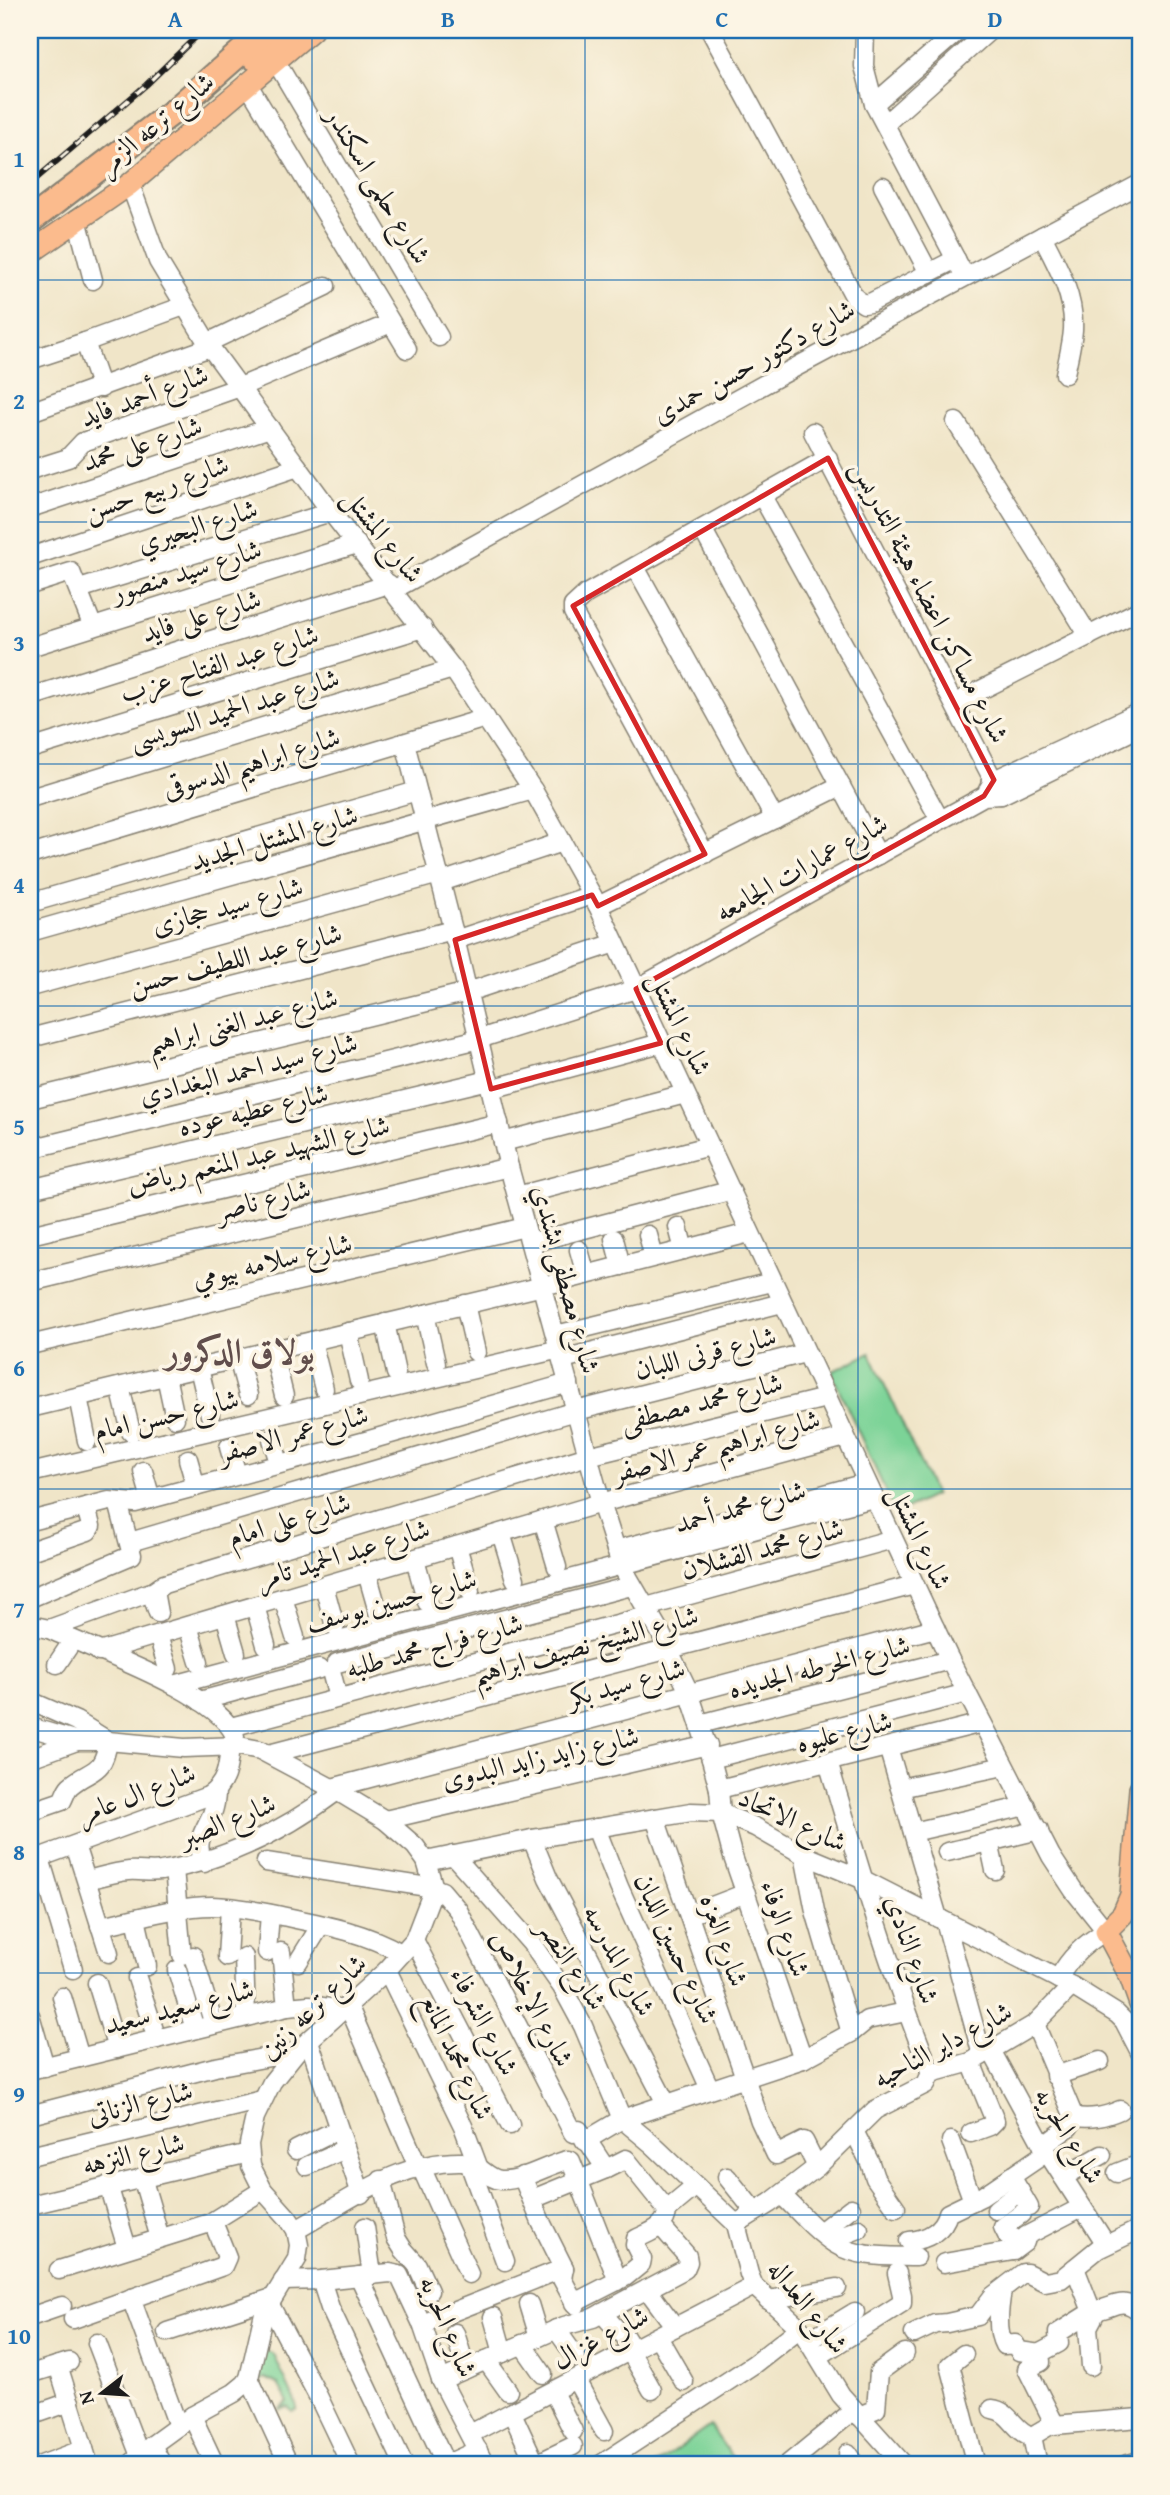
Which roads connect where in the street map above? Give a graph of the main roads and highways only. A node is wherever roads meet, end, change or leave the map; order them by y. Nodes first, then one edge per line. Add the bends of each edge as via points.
1 (245, 30) edge
2 (312, 30) edge
3 (278, 39) edge
4 (30, 205) edge
5 (30, 221) edge
6 (30, 253) edge
7 (1140, 1788) edge
8 (1140, 2004) edge

1 - 4 highway
2 - 3 main road, شارع ترعه الزمر
3 - 5 highway via 186,101
3 - 6 main road, شارع ترعه الزمر via 247,83 130,184
7 - 8 main road via 1131,1895 1124,1914 1107,1931

